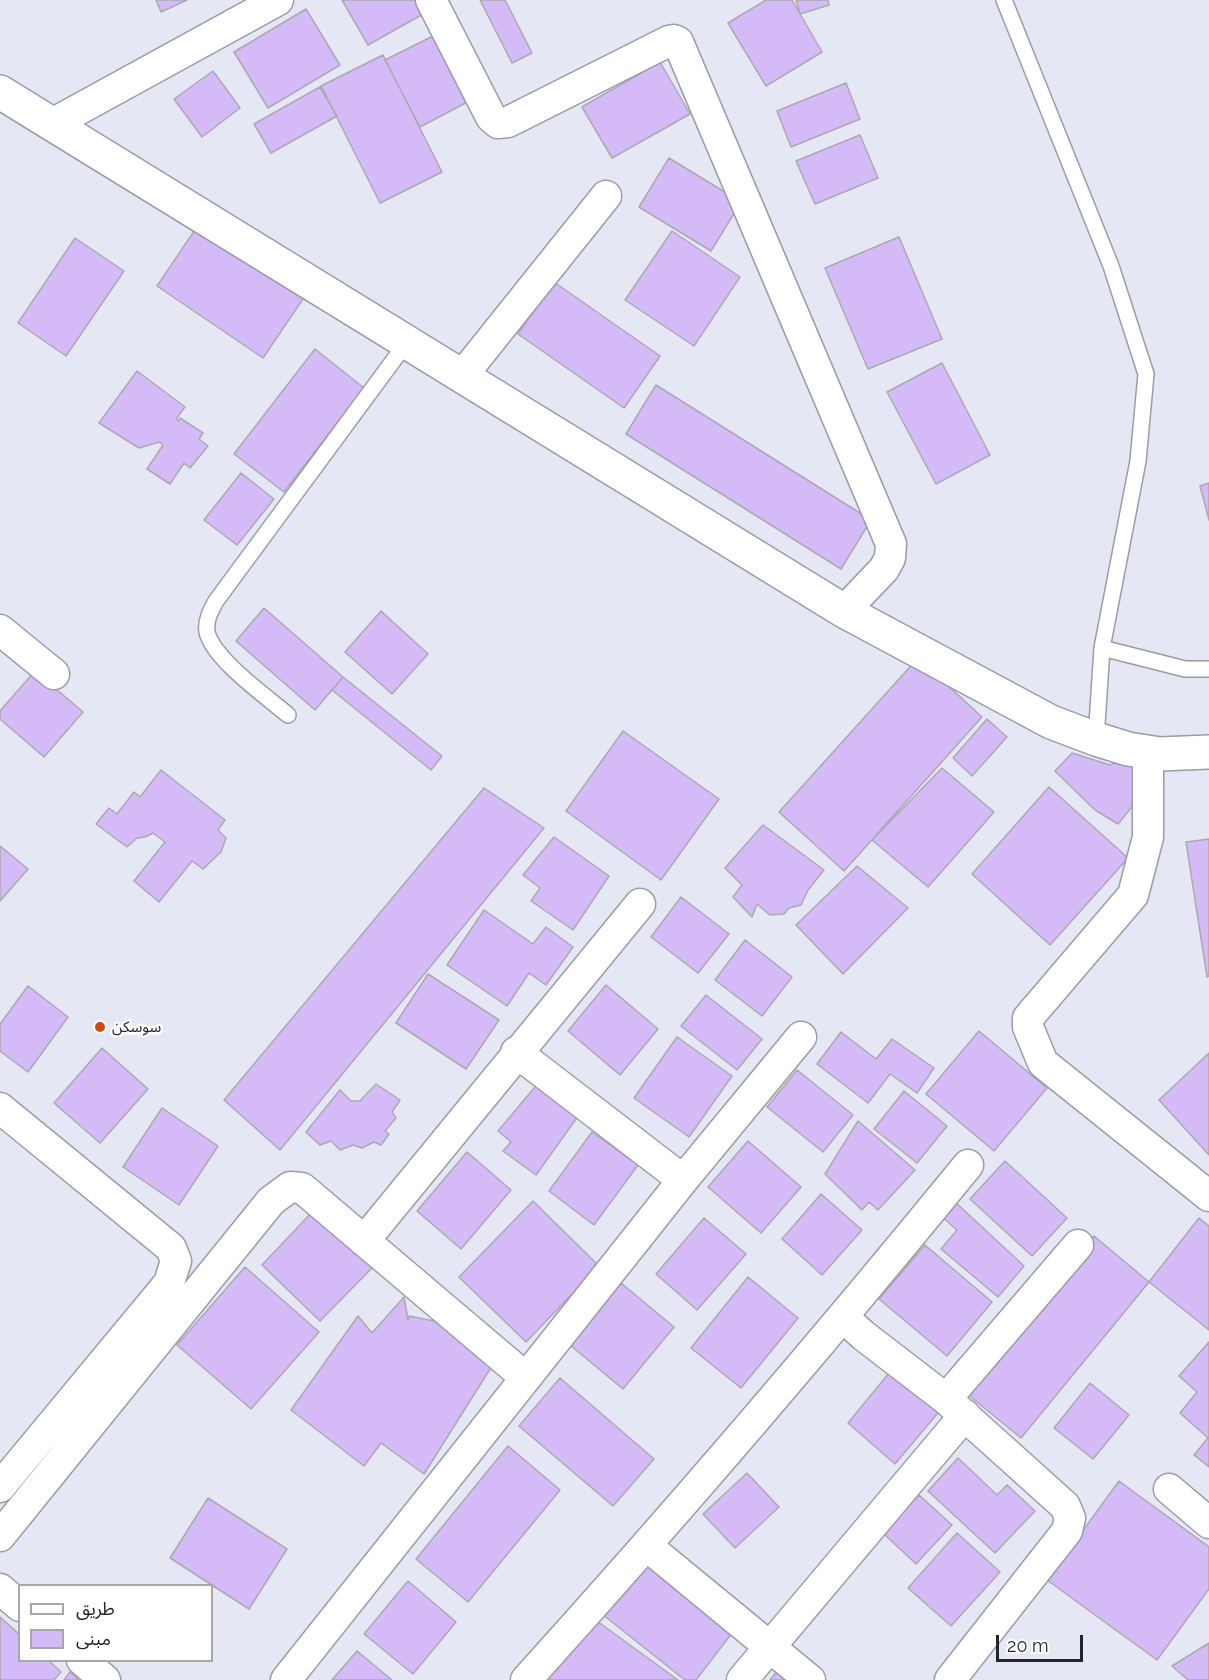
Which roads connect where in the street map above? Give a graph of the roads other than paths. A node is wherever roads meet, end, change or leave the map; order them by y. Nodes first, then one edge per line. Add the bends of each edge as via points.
1 (278, 0) edge
2 (431, 0) edge
3 (1004, 0) edge
4 (0, 92) edge
5 (52, 124) junction
6 (606, 196) dead end
7 (407, 342) junction
8 (462, 376) junction
9 (844, 611) junction
10 (0, 630) edge
11 (1102, 648) junction
12 (1209, 669) edge
13 (54, 674) dead end
14 (288, 715) dead end
15 (1096, 739) junction
16 (1148, 752) junction
17 (1209, 753) edge
18 (640, 904) dead end
19 (801, 1037) dead end
20 (516, 1053) junction
21 (0, 1108) edge
22 (968, 1165) dead end
23 (682, 1180) junction
24 (1209, 1196) edge
25 (364, 1241) junction
26 (1078, 1245) dead end
27 (843, 1317) junction
28 (525, 1377) junction
29 (956, 1407) junction
30 (0, 1487) edge
31 (1169, 1489) dead end
32 (1209, 1523) edge
33 (0, 1536) edge
34 (647, 1546) junction
35 (0, 1589) edge
36 (18, 1604) edge
37 (770, 1647) junction
38 (84, 1662) edge
39 (105, 1680) edge
40 (286, 1680) edge
41 (526, 1680) edge
42 (742, 1680) edge
43 (810, 1680) edge
44 (950, 1680) edge

1 - 5 street
2 - 9 street via 491,117 498,123 508,122 669,41 678,42 891,544 884,569
3 - 11 lane via 1112,266 1146,374 1138,461
4 - 5 main road
5 - 7 main road
6 - 8 street
7 - 8 main road
7 - 14 lane via 210,611 207,632 216,651
8 - 9 main road
9 - 15 main road via 1052,722
10 - 13 street
11 - 12 lane via 1185,669
11 - 15 lane
15 - 16 main road
16 - 17 main road
16 - 24 street via 1148,837 1133,895 1028,1018 1028,1027 1043,1063
18 - 20 street
19 - 23 street
20 - 23 street
20 - 25 street
21 - 30 street via 171,1248 176,1261 169,1283
22 - 27 street
23 - 28 street
25 - 28 street
25 - 33 street via 302,1188 290,1187 280,1193
26 - 29 street
27 - 29 street
27 - 34 street
28 - 40 street
29 - 37 street
29 - 44 street via 1065,1506 1070,1518 1067,1531
31 - 32 street
34 - 37 street
34 - 41 street
35 - 36 street
37 - 42 street
37 - 43 street
38 - 39 street

